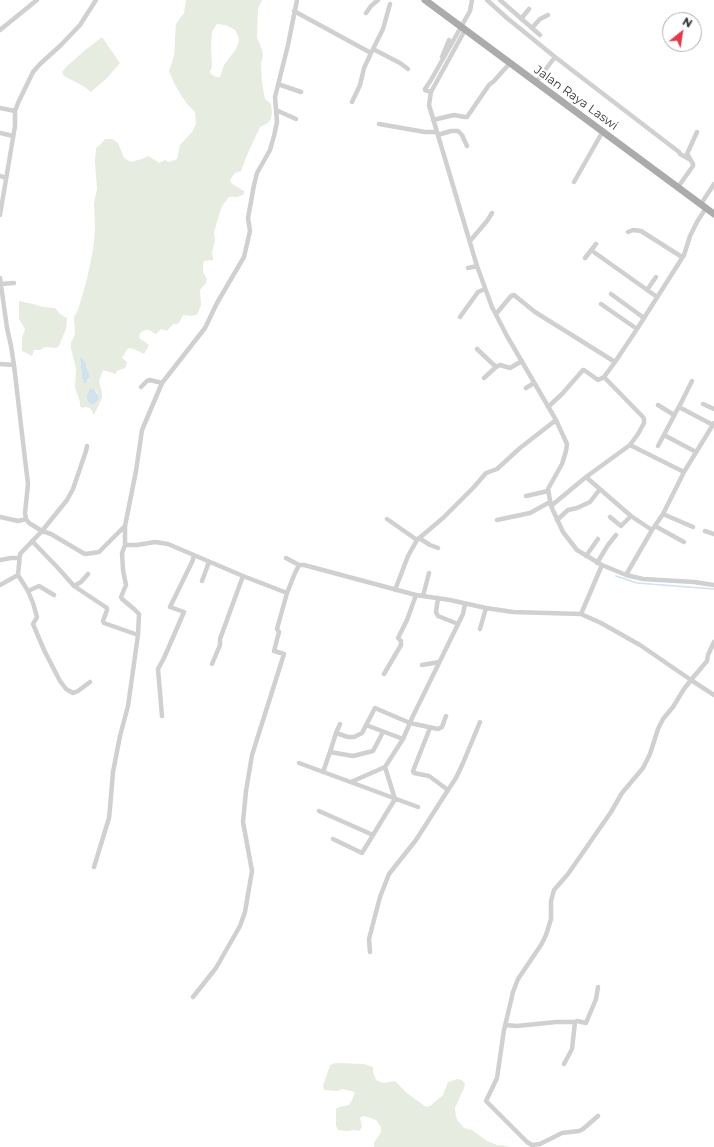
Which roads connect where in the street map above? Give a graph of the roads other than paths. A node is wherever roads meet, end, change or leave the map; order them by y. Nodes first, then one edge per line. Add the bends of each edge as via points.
1 (37, 0) edge
2 (96, 0) edge
3 (296, 0) edge
4 (378, 0) edge
5 (425, 0) edge
6 (472, 0) edge
7 (487, 0) edge
8 (500, 0) edge
9 (390, 4) dead end
10 (529, 9) dead end
11 (294, 11) junction
12 (366, 13) dead end
13 (548, 15) dead end
14 (521, 18) junction
15 (463, 28) junction
16 (532, 28) junction
17 (0, 30) edge
18 (540, 35) dead end
19 (449, 40) dead end
20 (372, 51) junction
21 (555, 57) junction
22 (445, 61) junction
23 (510, 63) junction
24 (408, 69) dead end
25 (536, 82) junction
26 (278, 84) junction
27 (301, 92) dead end
28 (352, 102) dead end
29 (0, 108) edge
30 (276, 110) junction
31 (15, 111) junction
32 (296, 119) dead end
33 (433, 120) junction
34 (379, 124) dead end
35 (603, 131) junction
36 (697, 132) dead end
37 (0, 133) edge
38 (437, 134) junction
39 (13, 136) junction
40 (467, 146) dead end
41 (689, 159) junction
42 (0, 176) edge
43 (6, 178) junction
44 (574, 182) dead end
45 (714, 184) edge
46 (678, 187) junction
47 (704, 206) junction
48 (492, 213) dead end
49 (714, 214) edge
50 (0, 215) edge
51 (628, 232) dead end
52 (470, 241) junction
53 (596, 244) dead end
54 (591, 250) junction
55 (682, 257) junction
56 (585, 258) dead end
57 (477, 266) junction
58 (468, 268) dead end
59 (656, 277) dead end
60 (0, 278) edge
61 (14, 283) dead end
62 (1, 284) junction
63 (483, 290) junction
64 (647, 290) junction
65 (611, 294) dead end
66 (657, 297) junction
67 (602, 304) dead end
68 (496, 314) junction
69 (460, 317) dead end
70 (644, 318) junction
71 (637, 329) junction
72 (477, 349) dead end
73 (522, 361) junction
74 (615, 362) junction
75 (0, 364) edge
76 (14, 365) junction
77 (496, 367) junction
78 (604, 377) junction
79 (484, 378) dead end
80 (692, 381) dead end
81 (162, 383) junction
82 (141, 387) dead end
83 (703, 404) dead end
84 (658, 405) dead end
85 (679, 407) junction
86 (548, 408) junction
87 (714, 409) edge
88 (675, 414) junction
89 (553, 422) junction
90 (713, 426) edge
91 (664, 435) junction
92 (630, 445) junction
93 (87, 446) dead end
94 (658, 446) dead end
95 (696, 452) junction
96 (684, 472) junction
97 (586, 477) junction
98 (600, 489) junction
99 (548, 491) junction
100 (526, 496) dead end
101 (549, 504) junction
102 (663, 514) junction
103 (631, 516) junction
104 (0, 517) edge
105 (610, 517) dead end
106 (26, 519) junction
107 (387, 519) dead end
108 (497, 520) dead end
109 (557, 520) junction
110 (125, 526) junction
111 (655, 526) junction
112 (693, 527) dead end
113 (652, 530) junction
114 (42, 531) junction
115 (705, 531) dead end
116 (714, 534) edge
117 (616, 535) dead end
118 (418, 539) junction
119 (598, 540) dead end
120 (32, 541) junction
121 (684, 542) dead end
122 (125, 545) junction
123 (438, 548) dead end
124 (194, 556) junction
125 (586, 556) junction
126 (19, 558) junction
127 (286, 558) dead end
128 (0, 560) edge
129 (209, 562) junction
130 (597, 563) junction
131 (299, 565) junction
132 (601, 568) junction
133 (429, 573) dead end
134 (88, 574) dead end
135 (18, 575) junction
136 (626, 575) junction
137 (243, 576) junction
138 (202, 581) dead end
139 (0, 585) edge
140 (714, 585) edge
141 (74, 586) junction
142 (395, 590) junction
143 (28, 591) junction
144 (287, 593) junction
145 (54, 594) dead end
146 (416, 595) junction
147 (423, 596) junction
148 (438, 598) junction
149 (465, 604) junction
150 (486, 608) junction
151 (581, 614) junction
152 (458, 624) junction
153 (480, 629) dead end
154 (138, 635) junction
155 (714, 642) edge
156 (439, 662) junction
157 (212, 664) dead end
158 (422, 665) dead end
159 (384, 674) dead end
160 (692, 680) junction
161 (90, 682) dead end
162 (714, 695) edge
163 (162, 716) dead end
164 (446, 716) dead end
165 (480, 722) dead end
166 (410, 723) junction
167 (340, 724) dead end
168 (366, 725) junction
169 (430, 728) junction
170 (383, 732) junction
171 (336, 733) junction
172 (403, 739) junction
173 (330, 752) junction
174 (299, 763) dead end
175 (385, 768) junction
176 (323, 772) junction
177 (351, 782) junction
178 (448, 790) junction
179 (395, 799) junction
180 (418, 807) dead end
181 (319, 811) dead end
182 (373, 835) junction
183 (333, 839) dead end
184 (94, 868) dead end
185 (370, 952) dead end
186 (598, 987) dead end
187 (193, 997) dead end
188 (575, 1022) junction
189 (505, 1025) junction
190 (564, 1064) dead end
191 (598, 1116) dead end

1 - 17 street
2 - 31 street via 80,25 33,72
3 - 11 street
4 - 12 street
5 - 15 main road, Jalan Raya Laswi
6 - 15 street
7 - 21 street
8 - 14 street
9 - 20 street via 383,29
10 - 14 street
11 - 20 street
11 - 26 street
13 - 16 street
14 - 16 street
15 - 22 street
15 - 23 main road, Jalan Raya Laswi
16 - 18 street
19 - 22 street via 441,57
20 - 24 street
20 - 28 street
21 - 25 street
21 - 41 street
22 - 33 street via 428,92
23 - 25 main road, Jalan Raya Laswi
23 - 33 street via 489,85 467,117 454,115
25 - 35 main road, Jalan Raya Laswi
26 - 27 street
26 - 30 street
29 - 31 street
30 - 32 street
30 - 81 street via 277,122 270,150 257,173 254,185 248,218 250,232 243,260 205,328
31 - 39 street
33 - 38 street
34 - 38 street
35 - 44 street
35 - 46 main road, Jalan Raya Laswi
36 - 41 street via 687,154
37 - 39 street
38 - 40 street via 458,131
38 - 52 street
39 - 43 street
41 - 46 street via 693,166
42 - 43 street
43 - 50 street
45 - 47 street
46 - 47 main road, Jalan Raya Laswi
47 - 49 main road, Jalan Raya Laswi
47 - 55 street
48 - 52 street
51 - 55 street via 641,231
52 - 57 street
53 - 54 street
54 - 56 street
54 - 64 street
55 - 66 street
57 - 58 street
57 - 63 street
59 - 64 street
60 - 62 street
61 - 62 street
62 - 76 street
63 - 68 street
63 - 69 street via 476,295
64 - 66 street
65 - 70 street
66 - 70 street
67 - 71 street
68 - 73 street
68 - 74 street via 514,295 535,312
70 - 71 street
71 - 74 street
72 - 77 street
73 - 77 street via 510,368 500,365
73 - 86 street via 531,385
74 - 78 street
75 - 76 street
76 - 106 street via 28,484
77 - 79 street
78 - 86 street via 598,380 583,370
78 - 92 street via 644,419
80 - 85 street
81 - 82 street via 150,380
81 - 110 street via 143,426
83 - 87 street
84 - 88 street
85 - 88 street
85 - 90 street
86 - 89 street
88 - 91 street
89 - 99 street via 567,448
89 - 118 street via 496,469 486,473 443,518
90 - 95 street
91 - 94 street
91 - 95 street
92 - 96 street
92 - 97 street
93 - 114 street via 73,489
95 - 96 street
96 - 102 street
97 - 98 street
97 - 101 street
98 - 103 street
98 - 109 street via 591,504 568,510
99 - 100 street
99 - 101 street
101 - 108 street via 530,513
101 - 109 street
102 - 111 street
102 - 112 street
103 - 105 street via 621,526
103 - 113 street
104 - 106 street via 18,521
106 - 114 street
107 - 118 street
109 - 125 street via 568,539
110 - 114 street via 99,552 92,554 83,553
110 - 122 street
111 - 113 street
111 - 121 street
113 - 136 street
114 - 120 street
115 - 116 street
117 - 130 street
118 - 123 street
118 - 142 street via 408,556
119 - 125 street
120 - 126 street
120 - 141 street
122 - 124 street via 160,542
122 - 154 street via 122,553 126,585 121,598 139,614
124 - 129 street
124 - 163 street via 170,606 184,612 158,669
125 - 130 street
126 - 128 street
126 - 135 street
127 - 131 street
129 - 137 street
129 - 138 street
130 - 132 street
131 - 142 street
131 - 144 street
132 - 136 street
132 - 151 street
133 - 147 street
134 - 141 street
135 - 139 street
135 - 143 street
136 - 140 street via 643,579
137 - 144 street
137 - 157 street
141 - 154 street via 107,608 104,623
142 - 146 street
143 - 145 street via 39,586
143 - 161 street via 37,617 33,624 60,681 73,693
144 - 187 street via 274,651 284,654 252,755 246,791 243,822 252,871 245,912 216,968
146 - 147 street
146 - 159 street via 398,638 401,644
147 - 148 street
148 - 149 street
148 - 152 street via 438,616
149 - 150 street
149 - 152 street
150 - 151 street via 513,612
150 - 153 street
151 - 160 street via 640,645
152 - 156 street
154 - 184 street via 128,706 112,772 109,818
155 - 160 street via 707,661
156 - 158 street
156 - 166 street
160 - 162 street
160 - 189 street via 663,719 644,768 622,793 568,874 554,890 551,919 546,935 518,979
164 - 169 street via 442,727
165 - 178 street via 463,764
166 - 168 street via 375,708
166 - 169 street
166 - 172 street
167 - 171 street
168 - 170 street
168 - 171 street via 362,733 354,737
169 - 178 street via 413,771 430,776
170 - 172 street
170 - 173 street via 373,751 353,756
171 - 173 street
172 - 175 street
173 - 176 street
174 - 176 street
175 - 177 street
175 - 179 street
176 - 177 street
177 - 179 street
178 - 185 street via 416,840 388,874 369,939
179 - 180 street
179 - 182 street
181 - 182 street
182 - 183 street via 362,853
186 - 188 street via 586,1023
188 - 189 street
188 - 190 street via 572,1049
189 - 191 street via 497,1078 486,1101 526,1142 540,1144 562,1133 579,1131

